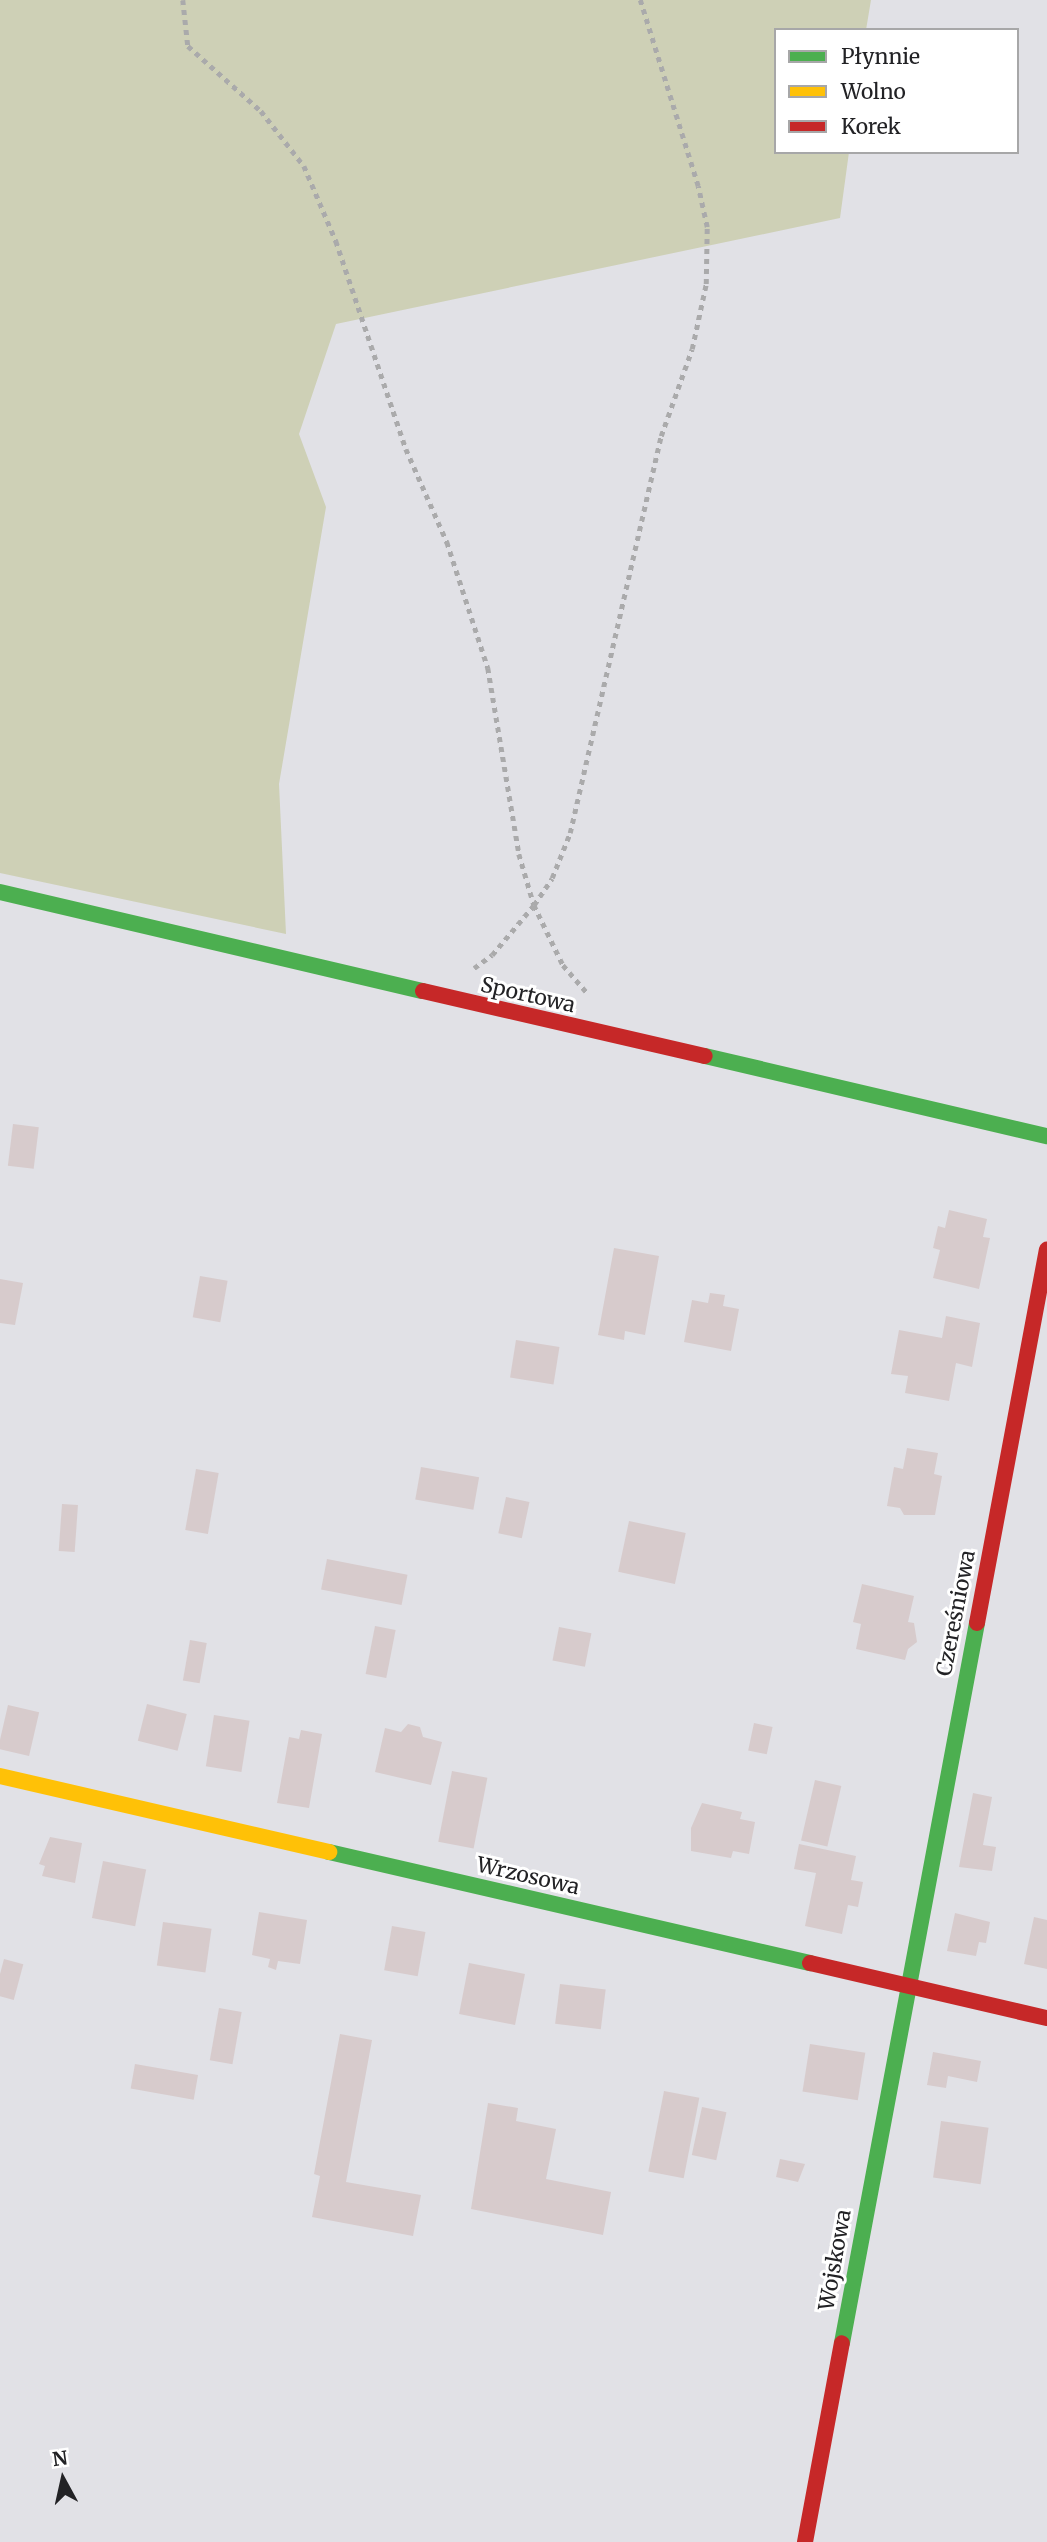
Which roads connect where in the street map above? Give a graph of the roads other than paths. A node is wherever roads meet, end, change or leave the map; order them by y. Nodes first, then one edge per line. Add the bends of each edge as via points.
1 (0, 892) edge
2 (1047, 1136) edge
3 (1047, 1249) edge
4 (0, 1776) edge
5 (906, 1985) junction
6 (1047, 2018) edge
7 (805, 2542) edge

1 - 2 street, Sportowa
3 - 5 street, Czereśniowa
4 - 5 street, Wrzosowa
5 - 6 street, Wrzosowa
5 - 7 street, Wojskowa

